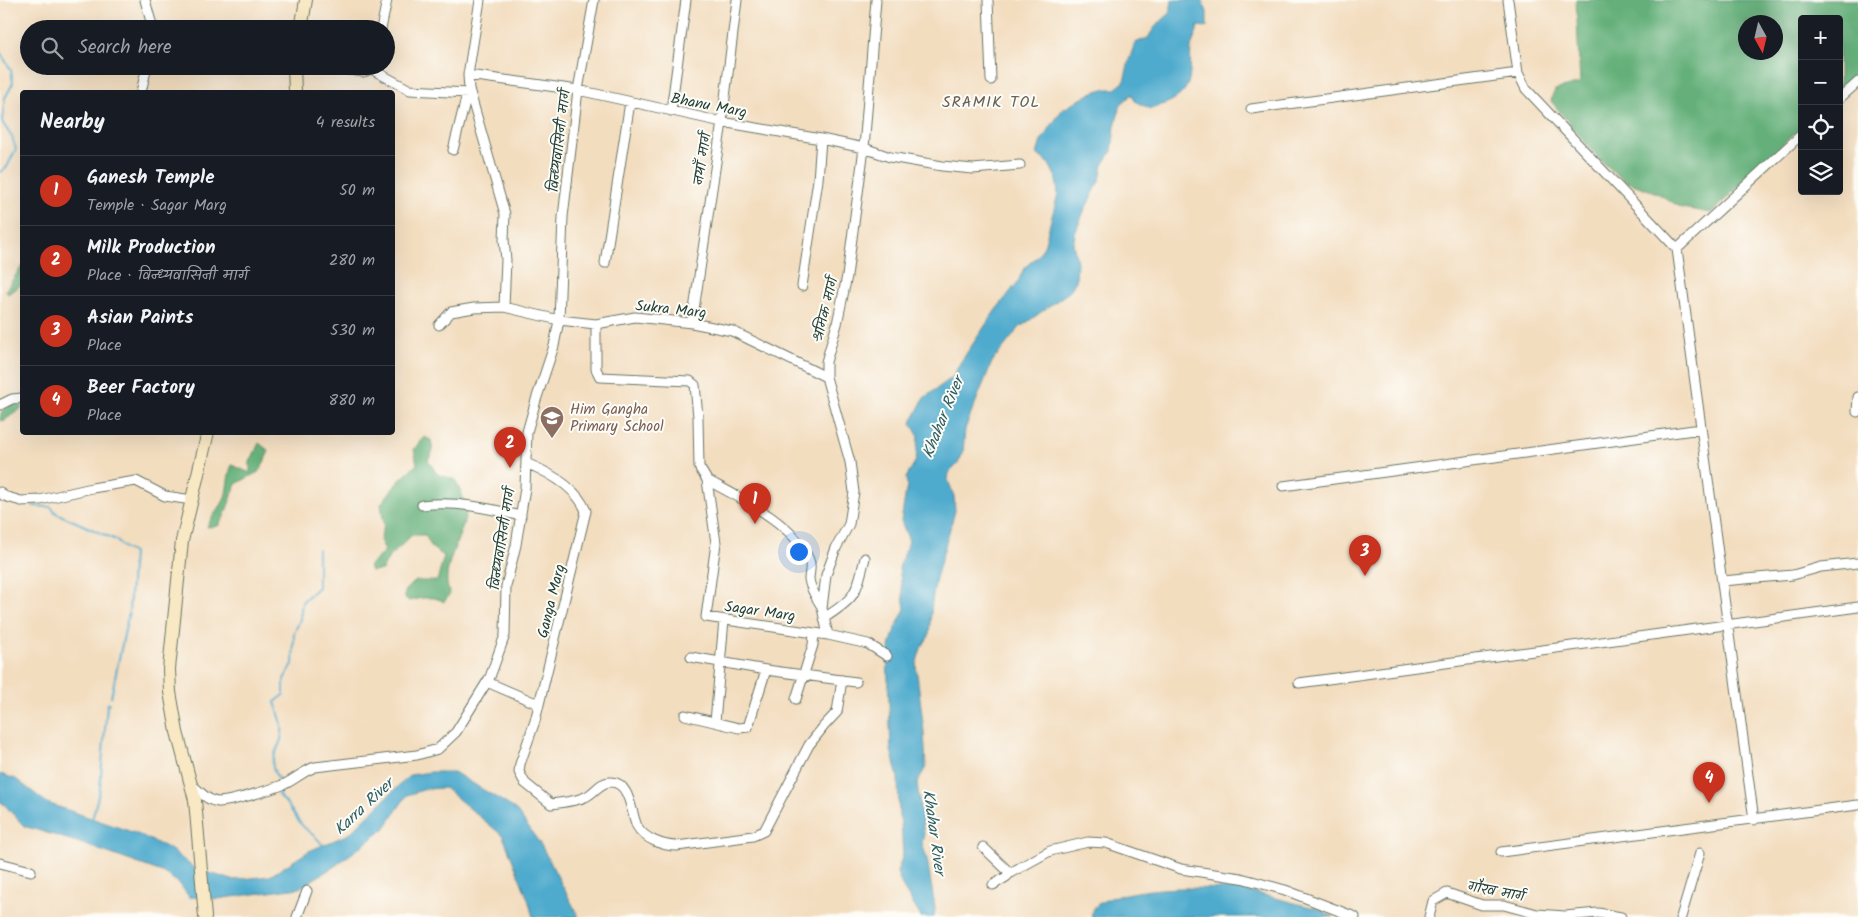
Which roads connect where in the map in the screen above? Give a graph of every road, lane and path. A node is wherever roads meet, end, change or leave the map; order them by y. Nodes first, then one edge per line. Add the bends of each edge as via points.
1 (145, 0) edge
2 (306, 0) edge
3 (387, 0) edge
4 (480, 0) edge
5 (594, 0) edge
6 (686, 0) edge
7 (737, 0) edge
8 (876, 0) edge
9 (988, 0) edge
10 (1508, 0) edge
11 (151, 20) edge
12 (303, 20) edge
13 (383, 20) edge
14 (1518, 73) junction
15 (145, 75) edge
16 (294, 75) edge
17 (384, 75) edge
18 (468, 75) junction
19 (991, 80) dead end
20 (1858, 82) edge
21 (141, 90) edge
22 (295, 90) edge
23 (578, 90) junction
24 (468, 91) junction
25 (1843, 95) edge
26 (630, 102) junction
27 (1251, 109) dead end
28 (671, 111) junction
29 (722, 122) junction
30 (1798, 138) edge
31 (821, 139) junction
32 (864, 148) junction
33 (453, 150) dead end
34 (1020, 165) dead end
35 (1677, 249) junction
36 (605, 262) dead end
37 (802, 286) dead end
38 (504, 308) junction
39 (559, 320) junction
40 (692, 322) junction
41 (596, 324) junction
42 (439, 325) dead end
43 (826, 377) junction
44 (1858, 397) edge
45 (20, 398) edge
46 (0, 406) edge
47 (1857, 412) edge
48 (1701, 429) junction
49 (207, 435) edge
50 (526, 464) junction
51 (707, 480) junction
52 (1282, 486) dead end
53 (0, 492) edge
54 (192, 500) junction
55 (422, 505) dead end
56 (521, 516) junction
57 (864, 558) dead end
58 (1858, 562) edge
59 (1722, 581) junction
60 (1858, 607) edge
61 (822, 608) junction
62 (824, 618) junction
63 (724, 620) junction
64 (1727, 624) junction
65 (814, 633) junction
66 (828, 635) junction
67 (887, 656) dead end
68 (691, 657) dead end
69 (720, 662) junction
70 (766, 670) junction
71 (804, 675) junction
72 (842, 680) junction
73 (487, 682) junction
74 (856, 682) dead end
75 (1299, 683) dead end
76 (796, 699) dead end
77 (538, 704) junction
78 (685, 715) dead end
79 (715, 722) junction
80 (192, 785) junction
81 (1858, 806) edge
82 (1754, 820) junction
83 (983, 847) dead end
84 (1501, 852) dead end
85 (1700, 853) dead end
86 (0, 863) edge
87 (30, 871) dead end
88 (1010, 873) junction
89 (993, 885) dead end
90 (307, 891) dead end
91 (205, 913) edge
92 (297, 917) edge
93 (1355, 917) edge
94 (1429, 917) edge
95 (1621, 917) edge
96 (1681, 917) edge

1 - 11 street
2 - 12 main road
3 - 13 street
4 - 18 street
5 - 23 street, विन्ध्यवासिनी मार्ग
6 - 28 street
7 - 29 street, नयाँ मार्ग
8 - 32 street, श्रमिक मार्ग
9 - 19 street
10 - 14 street
14 - 27 street
14 - 35 street via 1526,89
15 - 21 street
16 - 22 main road
17 - 24 street via 410,90
18 - 23 street, Bhanu Marg
18 - 24 street
20 - 25 street
23 - 26 street, Bhanu Marg
23 - 39 street, विन्ध्यवासिनी मार्ग via 564,217
24 - 33 street
24 - 38 street via 504,214
26 - 28 street, Bhanu Marg
26 - 36 street
28 - 29 street, Bhanu Marg
29 - 31 street, Bhanu Marg
29 - 40 street, नयाँ मार्ग
30 - 35 street
31 - 32 street, Bhanu Marg
31 - 37 street
32 - 34 street, Bhanu Marg via 890,157 942,166
32 - 43 street, श्रमिक मार्ग via 847,276 826,362
35 - 48 street
38 - 39 street, Sukra Marg
38 - 42 street, Sukra Marg via 451,312
39 - 41 street, Sukra Marg
39 - 50 street, विन्ध्यवासिनी मार्ग via 527,432
40 - 41 street, Sukra Marg via 634,317
40 - 43 street, Sukra Marg via 732,331
41 - 51 street via 596,370 600,377 690,381 695,385 699,467
43 - 61 street, श्रमिक मार्ग via 850,462 854,492 849,524 826,575
44 - 47 street
45 - 46 street via 12,398
48 - 52 street
48 - 59 street
49 - 54 main road
50 - 56 street, विन्ध्यवासिनी मार्ग
50 - 77 street, Ganga Marg via 540,469 574,493 586,511
51 - 61 street via 782,525 794,536 810,562 809,581
51 - 63 street, Sagar Marg via 716,543 706,617
53 - 54 street via 20,501 30,501 136,481 165,496
54 - 80 main road via 182,541 169,669 177,732
55 - 56 street via 477,506
56 - 73 street, विन्ध्यवासिनी मार्ग via 506,586 505,635
57 - 62 street via 858,588 847,604
58 - 59 street via 1793,575
59 - 64 street
60 - 64 street
61 - 62 street, श्रमिक मार्ग
62 - 66 street, श्रमिक मार्ग
63 - 65 street, Sagar Marg
63 - 69 street
64 - 75 street
64 - 82 street
65 - 66 street, Sagar Marg
65 - 71 street
66 - 67 street, Sagar Marg via 868,644
68 - 69 street
69 - 70 street
69 - 79 street
70 - 71 street
70 - 79 street via 748,727
71 - 72 street
71 - 76 street
72 - 74 street
72 - 77 street, Ganga Marg via 837,712 809,745 764,831 753,836 687,845 666,846 649,838 638,828 626,791 619,784 605,783 588,796 551,804 526,783 520,764
73 - 77 street
73 - 80 street, विन्ध्यवासिनी मार्ग via 456,732 438,749 417,755 315,767 268,790 218,802 207,799
78 - 79 street
80 - 91 main road
81 - 82 street
82 - 84 street
83 - 88 street
85 - 96 street
86 - 87 street
88 - 89 street
88 - 93 street via 1050,851 1088,842 1106,843 1181,869 1241,878 1285,890
90 - 92 street
94 - 95 street, गौरव मार्ग via 1433,901 1446,893 1482,905 1504,905 1538,914 1598,913

